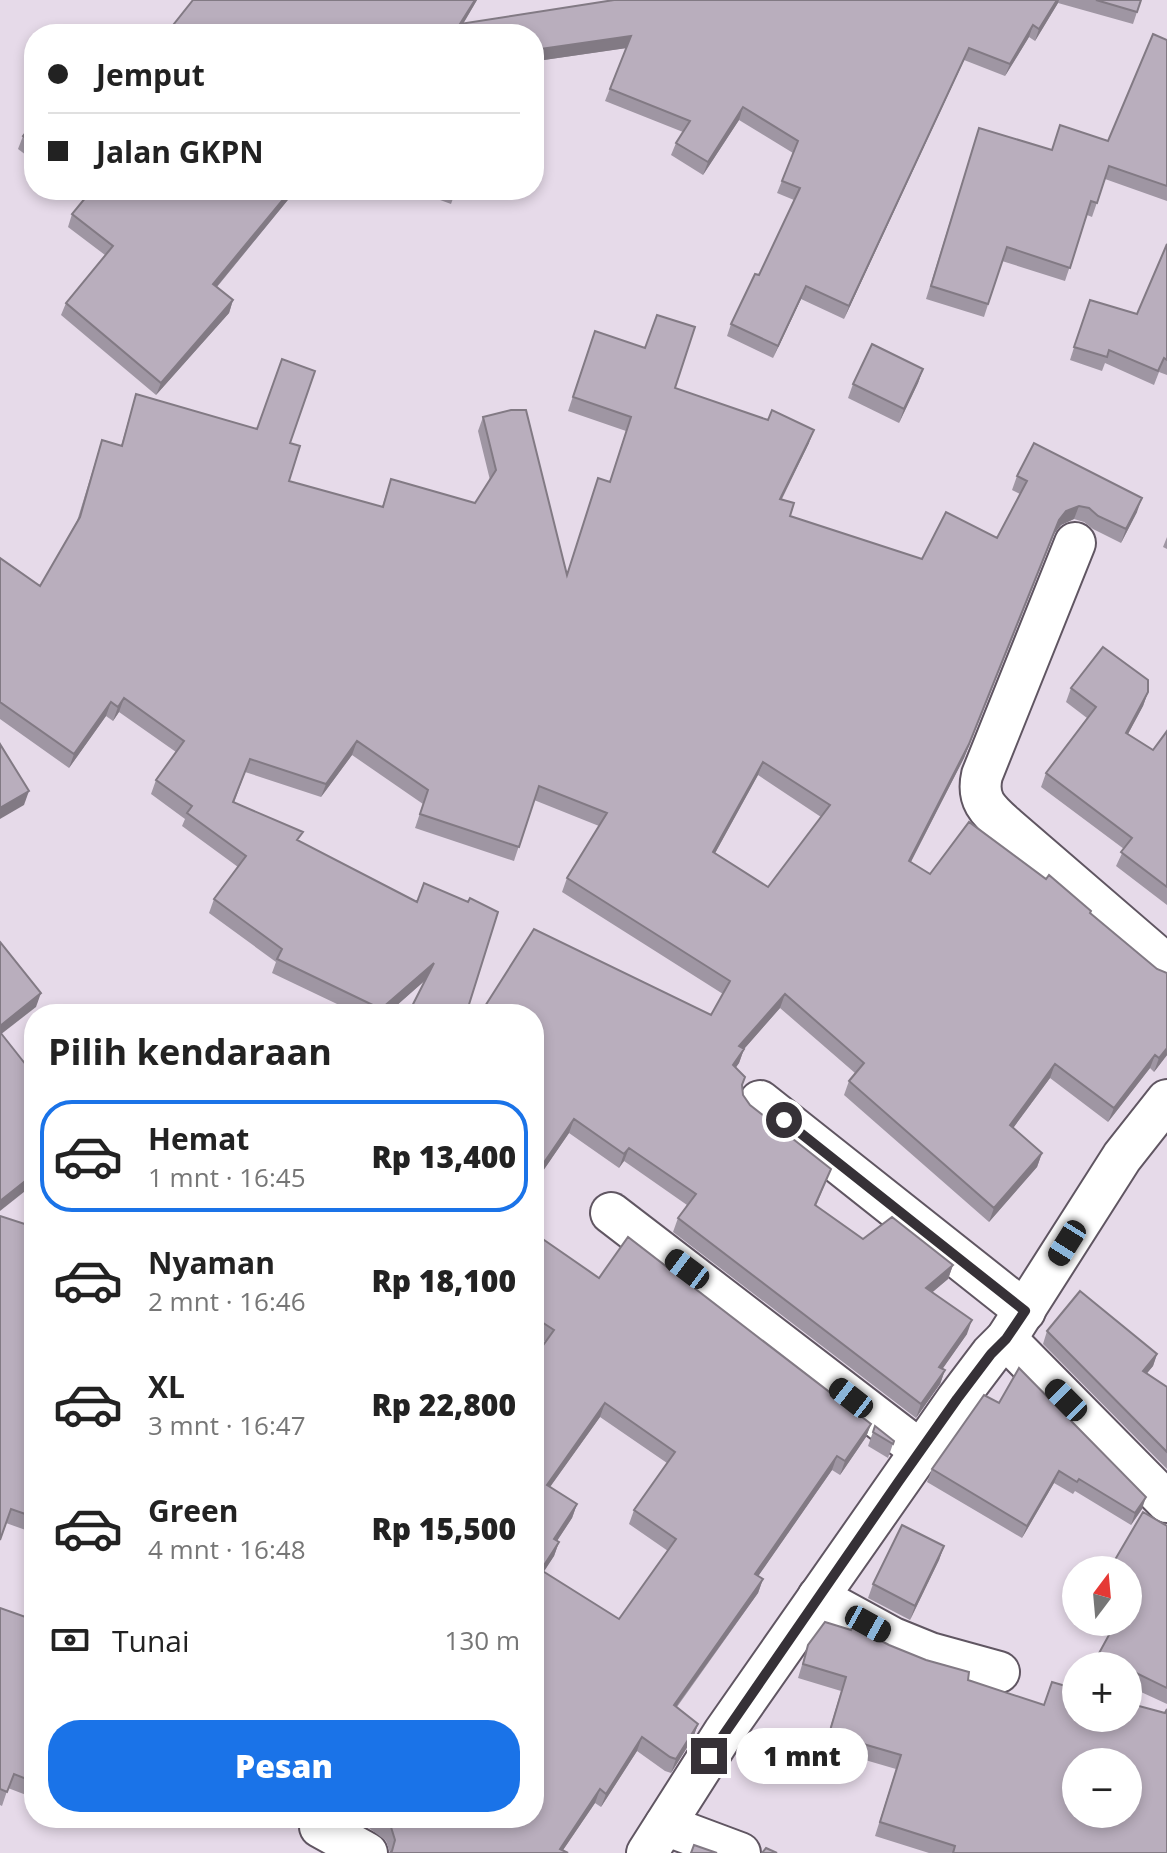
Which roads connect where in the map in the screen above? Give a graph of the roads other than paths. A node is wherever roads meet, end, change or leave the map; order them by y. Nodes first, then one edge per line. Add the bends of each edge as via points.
1 (1075, 543) dead end
2 (1167, 965) edge
3 (1167, 1100) edge
4 (760, 1101) dead end
5 (611, 1213) dead end
6 (1015, 1325) junction
7 (921, 1451) junction
8 (1167, 1502) edge
9 (818, 1597) junction
10 (999, 1672) dead end
11 (322, 1828) edge
12 (656, 1839) edge
13 (367, 1853) edge
14 (740, 1853) edge

1 - 2 street via 982,775 982,800
3 - 6 street via 1122,1157
4 - 6 street
5 - 7 street
6 - 7 street
6 - 8 street
7 - 9 street
9 - 10 street via 893,1638
9 - 12 street
11 - 13 street
12 - 14 street

